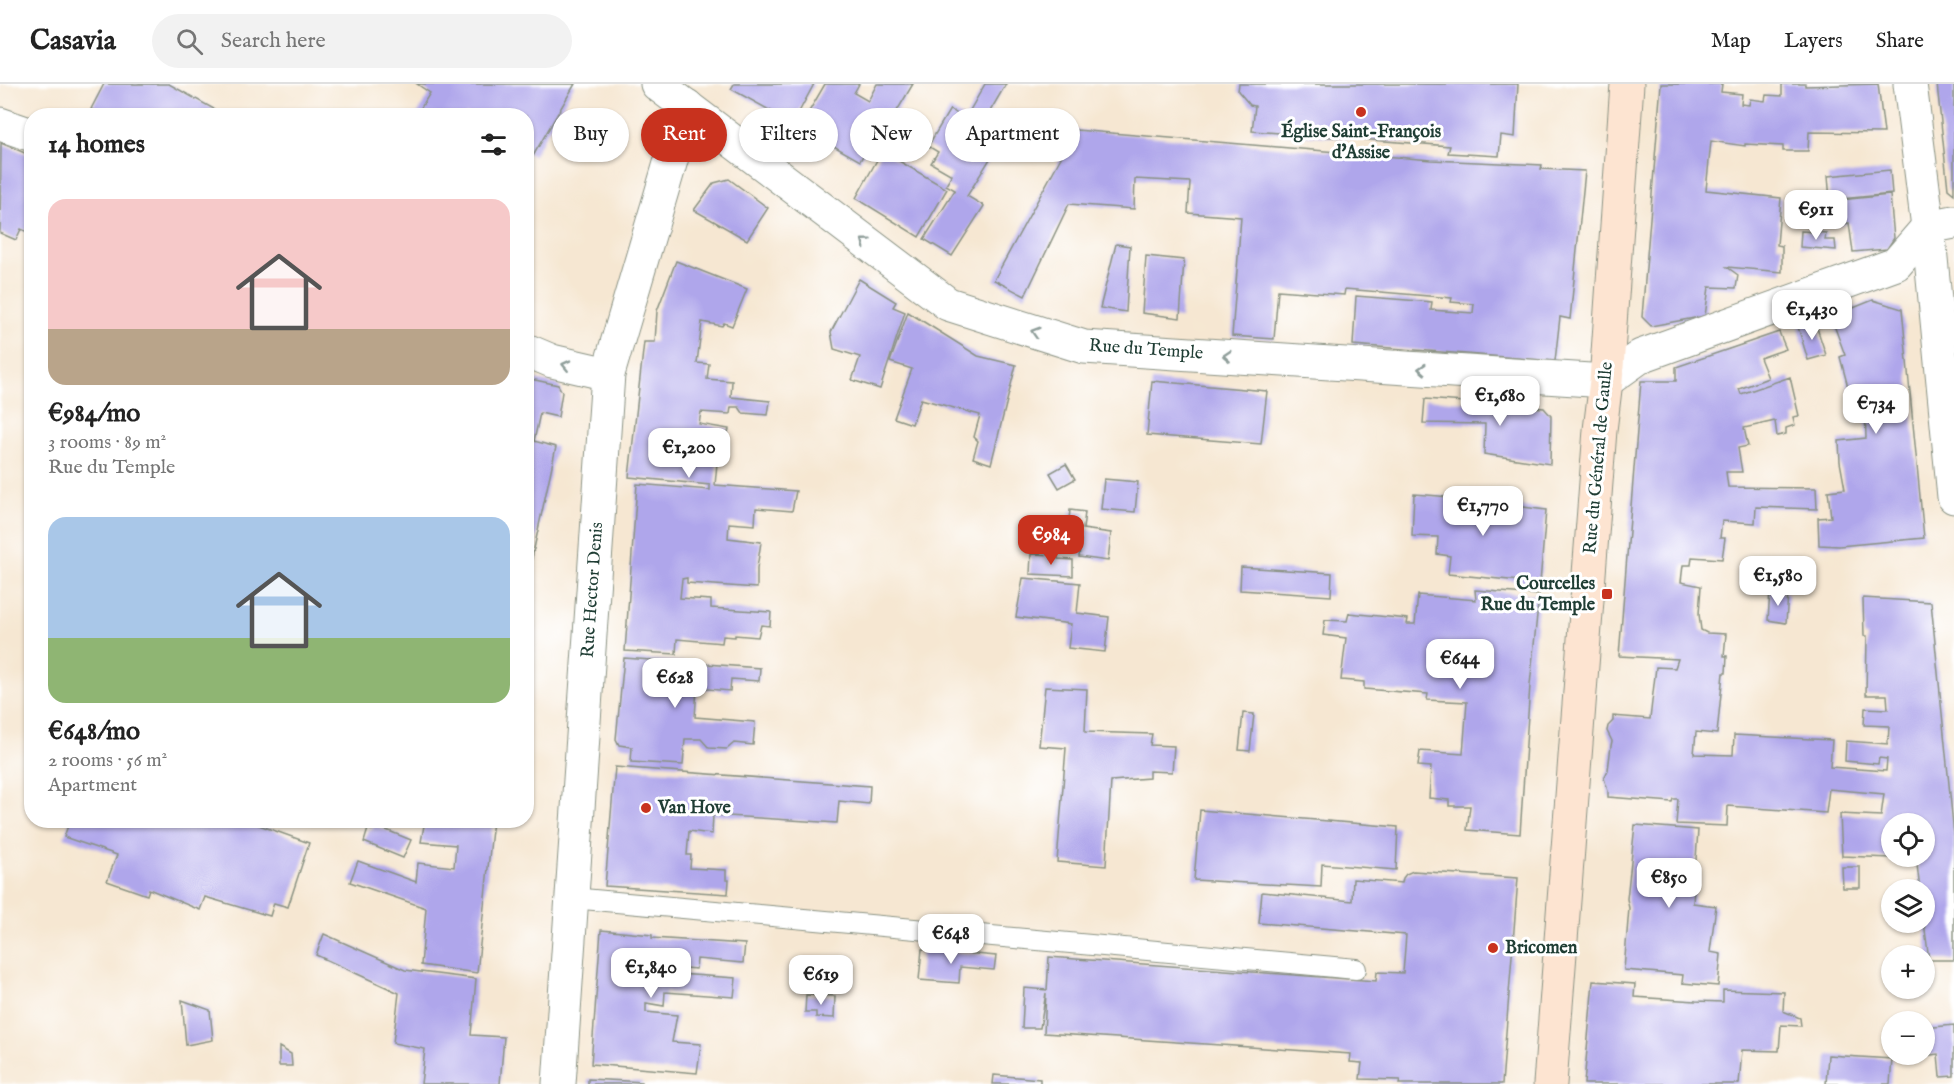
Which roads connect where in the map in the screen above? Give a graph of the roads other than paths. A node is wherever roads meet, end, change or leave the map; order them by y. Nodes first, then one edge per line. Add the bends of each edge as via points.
1 (657, 84) edge
2 (1627, 84) edge
3 (1910, 84) edge
4 (687, 106) junction
5 (0, 124) edge
6 (24, 132) edge
7 (1941, 225) edge
8 (534, 353) edge
9 (608, 374) junction
10 (1606, 381) junction
11 (1954, 496) edge
12 (572, 898) junction
13 (1356, 969) dead end
14 (559, 1084) edge
15 (1550, 1084) edge

1 - 4 street, Rue du Temple
2 - 10 main road, Rue du Général de Gaulle
3 - 7 street
4 - 9 street, Rue Hector Denis
10 -> 4 street, Rue du Temple via 1084,347 948,304
5 - 6 street
7 - 10 street via 1896,264 1641,356
7 - 11 street
9 -> 8 street
9 - 12 street, Rue Hector Denis
10 - 15 main road, Rue du Général de Gaulle
12 - 13 lane
12 - 14 street, Rue Hector Denis

